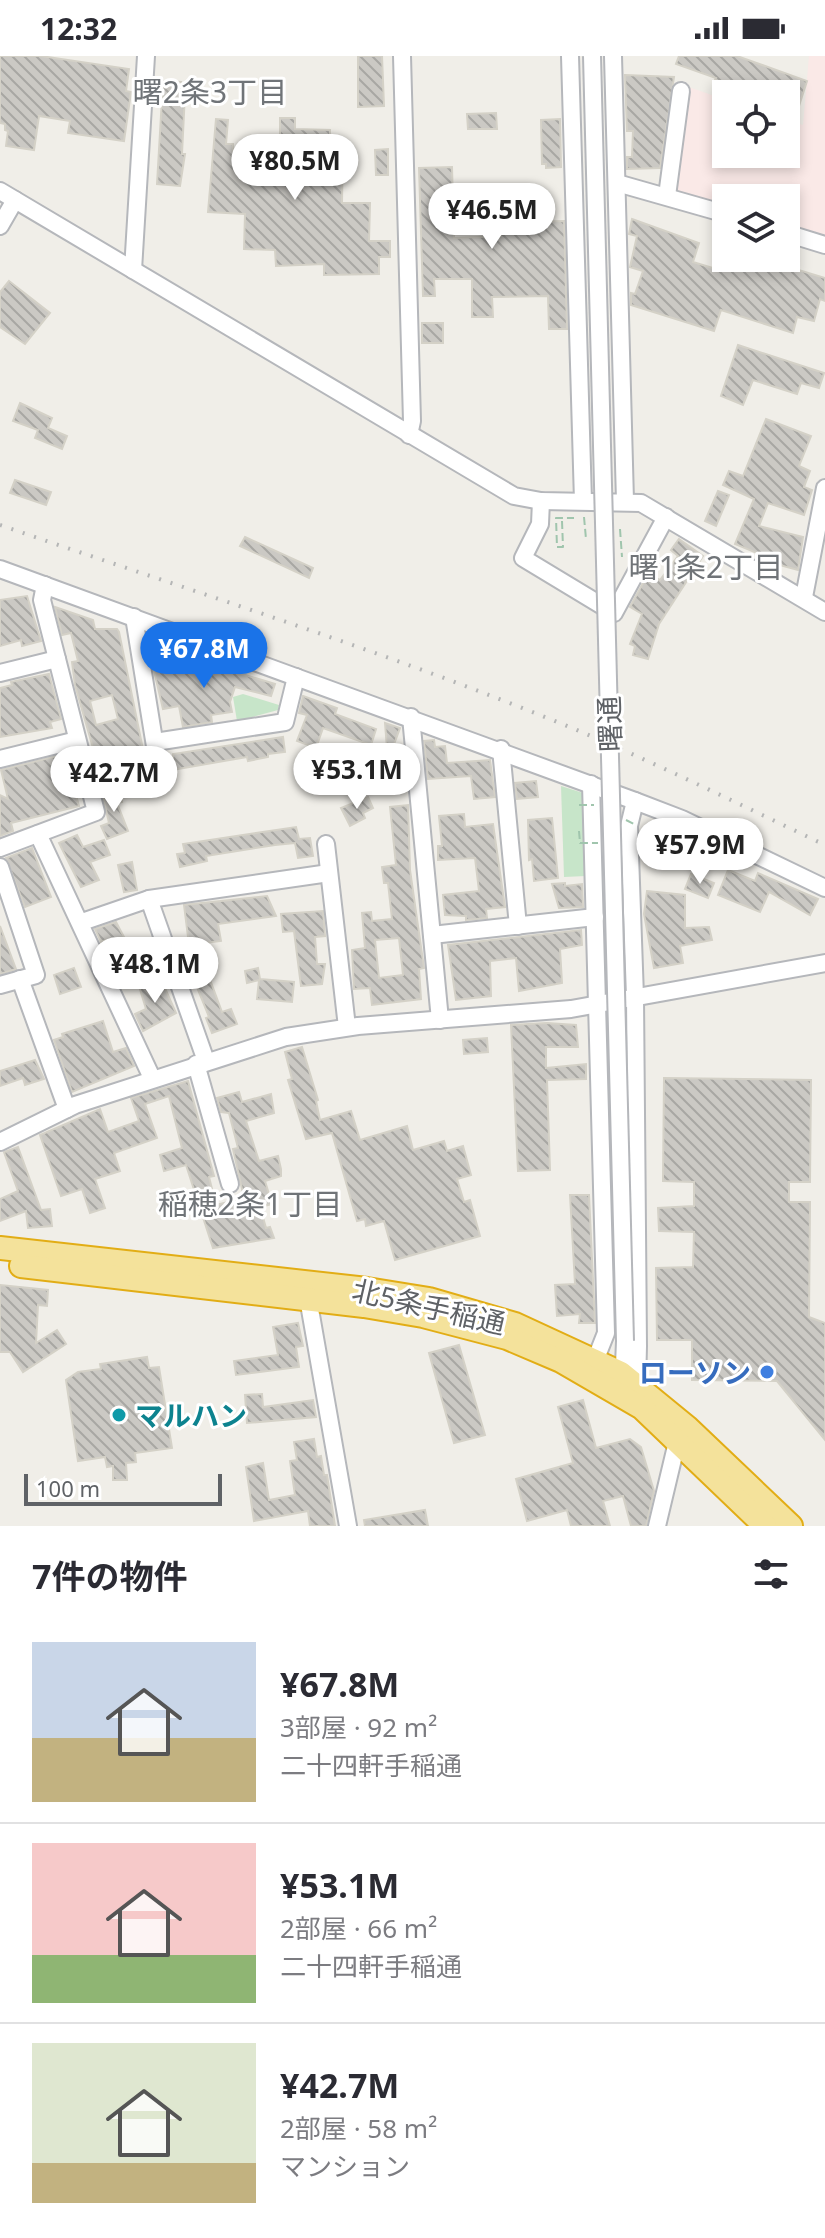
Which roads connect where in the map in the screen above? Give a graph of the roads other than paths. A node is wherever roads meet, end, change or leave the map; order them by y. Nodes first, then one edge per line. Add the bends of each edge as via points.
1 (146, 56) edge
2 (402, 56) edge
3 (570, 56) edge
4 (592, 56) edge
5 (613, 56) edge
6 (681, 91) dead end
7 (617, 183) junction
8 (0, 191) edge
9 (667, 196) junction
10 (15, 200) junction
11 (712, 210) edge
12 (0, 226) edge
13 (800, 237) edge
14 (825, 245) edge
15 (133, 270) junction
16 (409, 435) junction
17 (825, 488) edge
18 (541, 501) junction
19 (583, 501) junction
20 (625, 501) junction
21 (666, 517) junction
22 (0, 569) edge
23 (45, 585) junction
24 (804, 597) junction
25 (825, 612) edge
26 (134, 617) junction
27 (57, 659) junction
28 (0, 673) edge
29 (296, 677) junction
30 (411, 717) junction
31 (77, 740) junction
32 (155, 742) junction
33 (501, 749) junction
34 (0, 759) edge
35 (160, 777) dead end
36 (591, 784) junction
37 (635, 801) junction
38 (38, 834) junction
39 (326, 844) dead end
40 (0, 848) edge
41 (0, 867) edge
42 (329, 873) junction
43 (825, 888) edge
44 (149, 899) junction
45 (595, 917) junction
46 (82, 922) junction
47 (518, 926) junction
48 (432, 935) junction
49 (825, 963) edge
50 (20, 979) junction
51 (0, 985) edge
52 (635, 997) junction
53 (597, 1003) junction
54 (440, 1020) junction
55 (347, 1027) junction
56 (201, 1062) junction
57 (152, 1078) junction
58 (67, 1109) junction
59 (0, 1142) edge
60 (230, 1184) dead end
61 (0, 1248) edge
62 (0, 1264) edge
63 (308, 1298) junction
64 (592, 1367) junction
65 (624, 1387) junction
66 (677, 1442) junction
67 (348, 1526) edge
68 (657, 1526) edge
69 (765, 1526) edge
70 (791, 1526) edge

1 - 15 street
2 - 16 street
3 - 19 street
4 - 65 street, 曙通, bridge
5 - 7 street
6 - 9 street
7 - 9 street
7 - 20 street
8 - 10 street
9 - 11 street
10 - 12 street
10 - 15 street
13 - 14 street
15 - 16 street
16 - 18 street via 514,496
17 - 24 street
18 - 19 street
18 - 21 street via 540,524 523,558 614,613
19 - 20 street
20 - 21 street
21 - 24 street
22 - 23 street
23 - 26 street
23 - 27 street via 42,600
24 - 25 street
26 - 29 street
26 - 32 street
27 - 28 street
27 - 31 street
29 - 30 street
29 - 32 street via 285,722
30 - 33 street
30 - 48 street
31 - 34 street
31 - 38 street via 96,812
32 - 35 street
33 - 36 street
33 - 47 street
36 - 37 street
36 - 45 street
37 - 43 street
37 - 52 street via 629,826
38 - 40 street
38 - 46 street
39 - 42 street
41 - 50 street via 36,975
42 - 44 street
42 - 55 street
44 - 46 street
44 - 56 street
45 - 47 street
45 - 53 street
46 - 57 street
47 - 48 street
48 - 54 street
49 - 52 street
50 - 51 street
50 - 58 street
52 - 53 street
52 - 65 street
53 - 54 street
53 - 64 street via 606,1333
54 - 55 street
55 - 56 street via 286,1037
56 - 57 street
56 - 60 street
57 - 58 street
58 - 59 street
61 - 64 highway, 北5条手稲通 via 429,1299 515,1324
62 - 63 highway, 北5条手稲通
63 - 64 highway, 北5条手稲通 via 423,1316
63 - 67 street
64 - 65 highway, 北5条手稲通
65 - 66 highway, 北5条手稲通
65 - 70 highway, 北5条手稲通 via 687,1427
66 - 68 street
66 - 69 highway, 北5条手稲通

